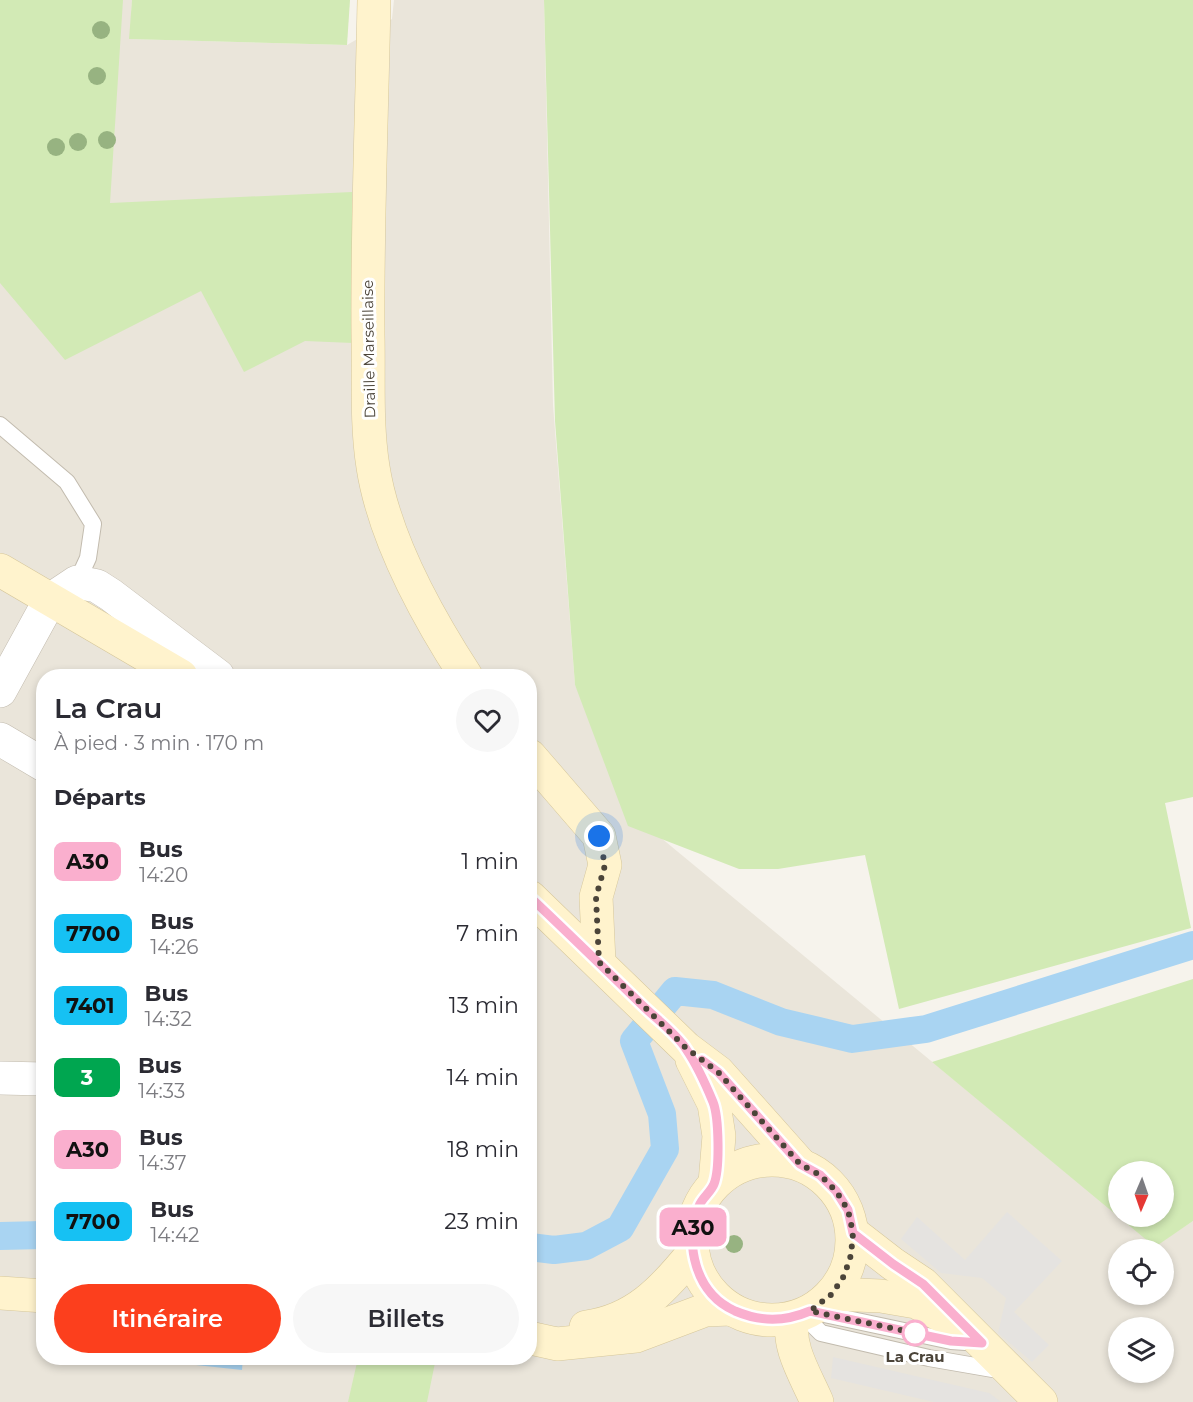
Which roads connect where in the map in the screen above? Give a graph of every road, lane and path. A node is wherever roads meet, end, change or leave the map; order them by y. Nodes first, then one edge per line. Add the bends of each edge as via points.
1 (374, 0) edge
2 (0, 425) edge
3 (0, 570) edge
4 (77, 582) junction
5 (50, 600) junction
6 (169, 669) edge
7 (209, 669) edge
8 (461, 669) edge
9 (0, 691) edge
10 (0, 739) edge
11 (36, 760) edge
12 (537, 764) edge
13 (537, 904) edge
14 (599, 962) junction
15 (681, 1044) junction
16 (0, 1078) edge
17 (36, 1079) edge
18 (800, 1164) junction
19 (715, 1183) junction
20 (853, 1233) junction
21 (692, 1254) junction
22 (0, 1293) edge
23 (36, 1295) edge
24 (730, 1309) junction
25 (809, 1309) junction
26 (537, 1332) edge
27 (976, 1336) junction
28 (537, 1340) edge
29 (1011, 1372) junction
30 (817, 1402) edge
31 (1041, 1402) edge

1 - 8 main road, Draille Marseillaise via 367,300 368,412 373,467 384,513 410,579
2 - 4 lane via 67,482 93,524 88,558
3 - 5 main road
4 - 5 street
4 - 7 street via 97,586 111,595
5 - 6 main road
5 - 9 street
10 - 11 street
12 - 14 main road via 599,836 605,865 596,897
13 - 14 main road
14 - 15 main road
15 - 18 main road via 718,1072
15 - 19 main road via 714,1104 719,1136
16 - 17 street
18 - 19 main road via 755,1161 733,1169
18 - 20 main road via 820,1175 836,1191 848,1210
19 - 21 main road via 700,1204 692,1228
20 - 25 main road via 844,1276
20 - 27 main road via 923,1284
21 - 24 main road via 706,1286
21 - 26 main road via 662,1290 625,1317 589,1327
22 - 23 main road
24 - 25 main road via 772,1320
24 - 28 main road via 705,1310 636,1336 557,1344
25 - 27 main road via 882,1296 916,1302
25 - 29 lane via 820,1333
25 - 30 main road via 790,1331
27 - 29 main road
29 - 31 main road

